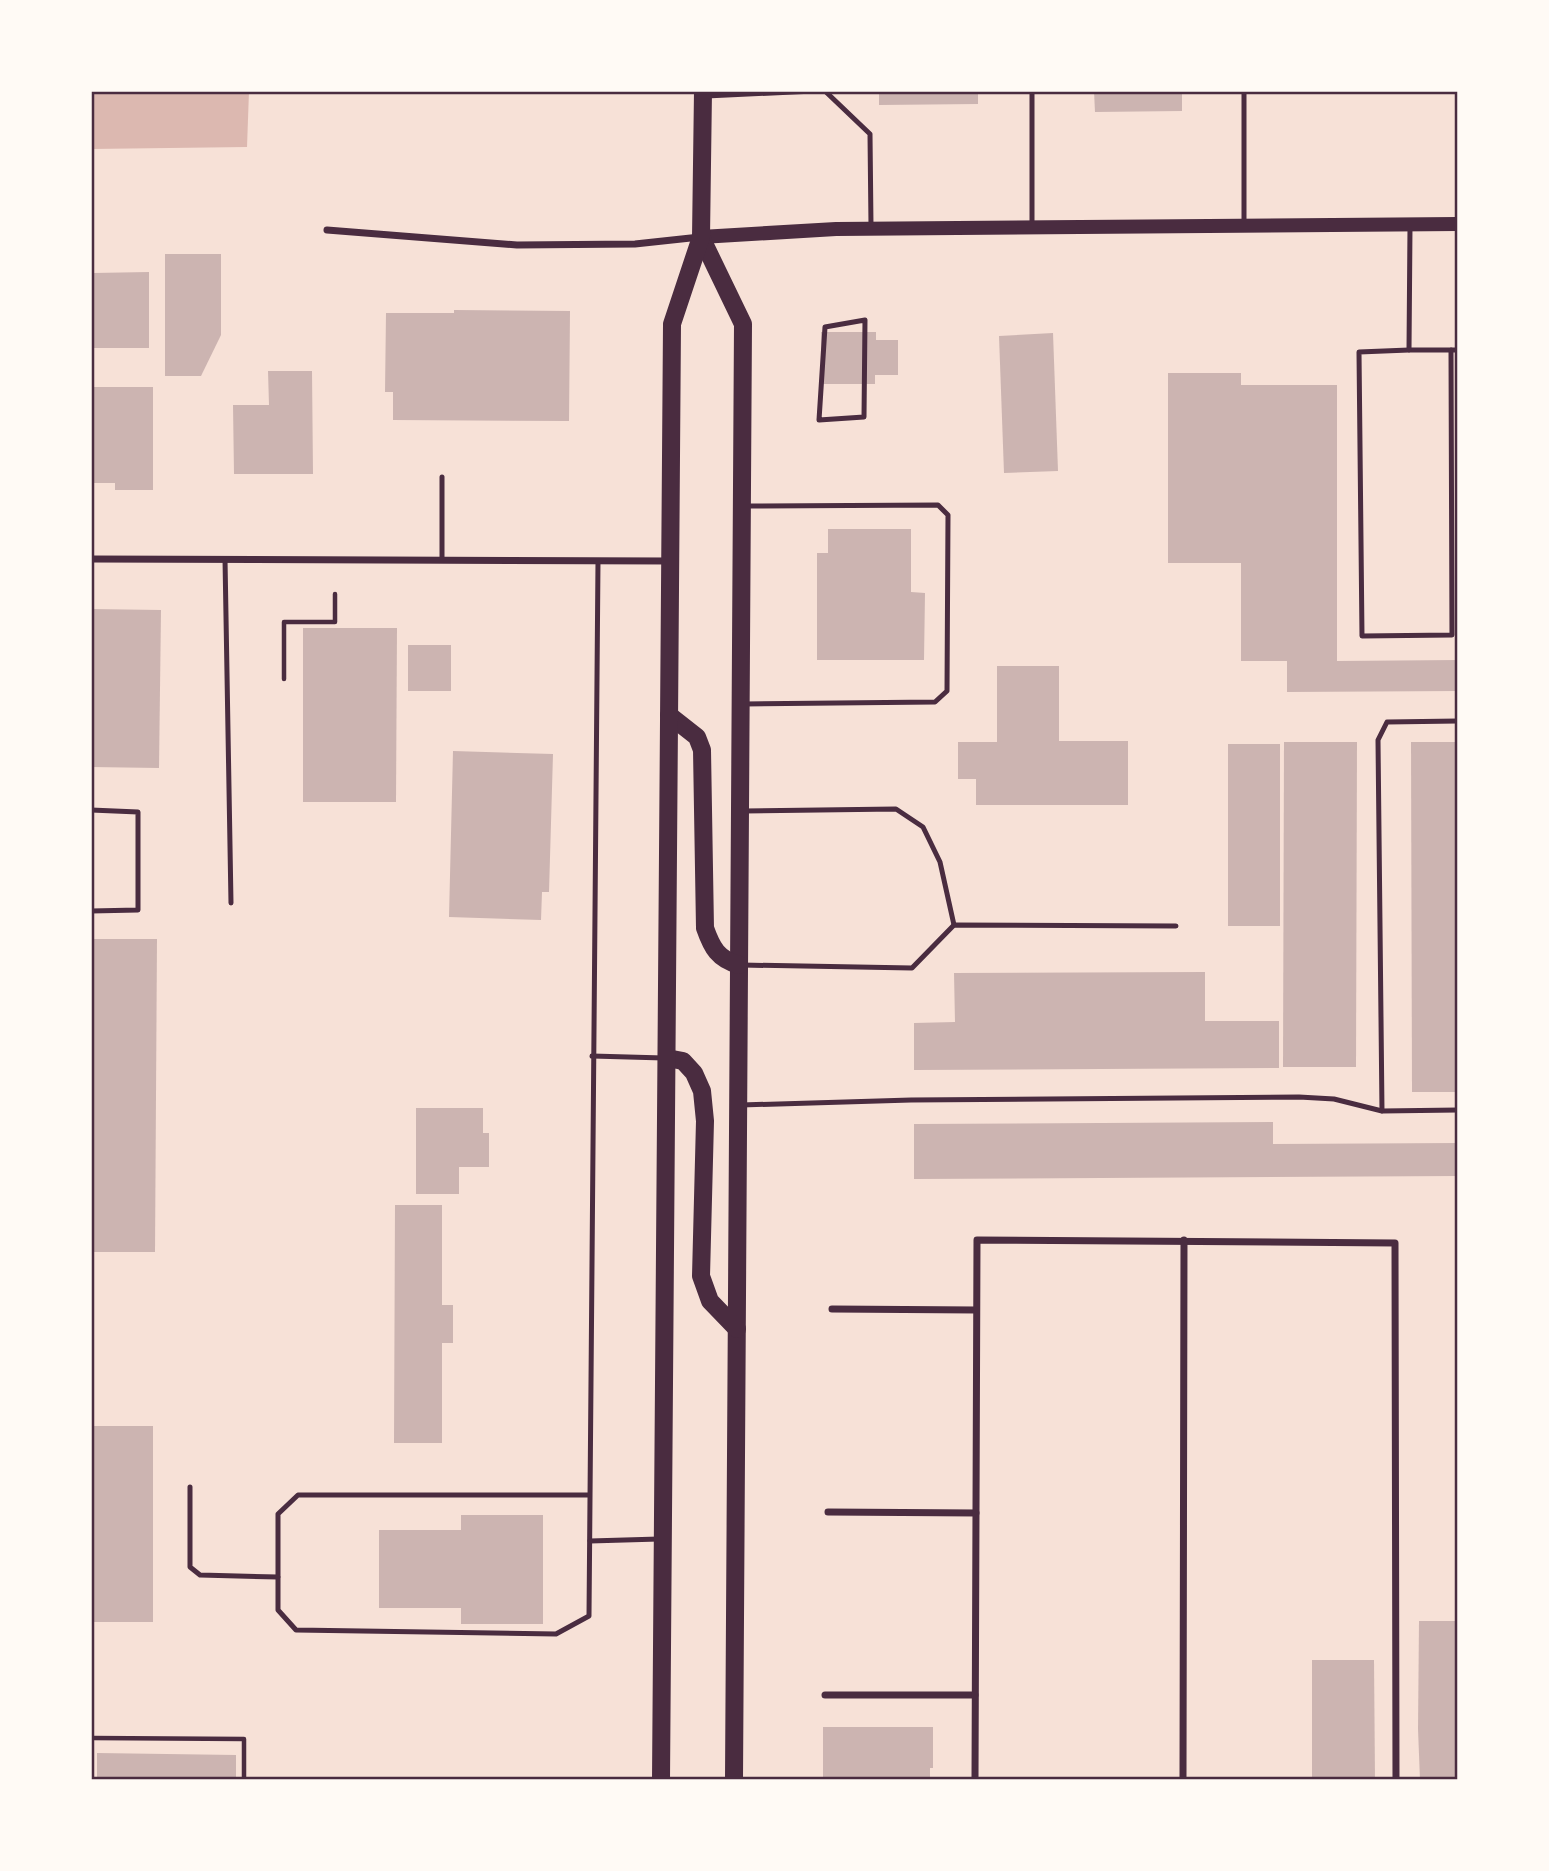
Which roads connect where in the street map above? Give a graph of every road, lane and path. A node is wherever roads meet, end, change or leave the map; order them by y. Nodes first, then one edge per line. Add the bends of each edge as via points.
1 (814, 91) edge
2 (825, 91) edge
3 (1031, 91) edge
4 (1244, 91) edge
5 (704, 94) edge
6 (1458, 224) edge
7 (1410, 225) junction
8 (1244, 226) junction
9 (1031, 228) junction
10 (871, 229) junction
11 (327, 230) dead end
12 (701, 237) junction
13 (865, 320) joint
14 (1409, 350) junction
15 (1455, 350) edge
16 (442, 477) dead end
17 (742, 506) junction
18 (91, 559) edge
19 (225, 559) junction
20 (442, 560) junction
21 (598, 561) junction
22 (671, 561) junction
23 (335, 594) dead end
24 (284, 680) dead end
25 (741, 704) junction
26 (669, 715) junction
27 (1458, 721) edge
28 (91, 810) edge
29 (740, 811) junction
30 (231, 903) dead end
31 (91, 911) edge
32 (954, 925) junction
33 (1176, 926) dead end
34 (739, 965) junction
35 (592, 1056) junction
36 (667, 1058) junction
37 (738, 1105) junction
38 (1458, 1110) edge
39 (1382, 1111) junction
40 (1184, 1240) junction
41 (832, 1309) dead end
42 (976, 1310) junction
43 (737, 1329) junction
44 (190, 1487) dead end
45 (590, 1495) junction
46 (828, 1512) dead end
47 (976, 1513) junction
48 (662, 1538) junction
49 (590, 1541) junction
50 (278, 1577) junction
51 (825, 1695) dead end
52 (975, 1695) junction
53 (92, 1738) edge
54 (244, 1780) edge
55 (661, 1780) edge
56 (734, 1780) edge
57 (975, 1780) edge
58 (1183, 1780) edge
59 (1396, 1780) edge

1 - 5 lane
2 - 10 lane via 870,134
3 - 9 lane
4 - 8 lane
5 - 12 main road
6 - 7 main road
7 - 8 main road
7 - 14 lane
8 - 9 main road
9 - 10 main road
10 - 12 main road
11 - 12 street via 517,245 635,244
12 - 17 main road via 743,324
12 - 22 main road via 672,324
13 - 13 lane via 825,327 819,420 864,417
14 - 15 lane
14 - 15 lane via 1359,352 1362,636 1452,635
16 - 20 lane
17 - 25 main road
17 - 25 lane via 938,505 948,515 947,691 935,702
18 - 19 street
19 - 20 street
19 - 30 lane
20 - 21 street
21 - 22 street
21 - 35 lane
22 - 26 main road
23 - 24 path via 335,622 284,622
25 - 29 main road
26 - 34 main road via 697,737 702,750 705,928 712,948 724,961
26 - 36 main road
27 - 39 lane via 1387,722 1378,740
28 - 31 lane via 138,812 138,910
29 - 32 lane via 896,809 923,827 940,862
29 - 34 main road
32 - 33 lane
32 - 34 lane via 912,968
34 - 37 main road
35 - 36 lane
35 - 45 lane
36 - 43 main road via 682,1061 702,1091 701,1276 710,1301
36 - 48 main road
37 - 39 lane via 1299,1097 1334,1099
37 - 43 main road
38 - 39 lane
40 - 42 street via 977,1240
40 - 58 street
40 - 59 street via 1395,1242
41 - 42 street
42 - 47 street
43 - 56 main road
44 - 50 lane via 190,1567 200,1575
45 - 49 lane
45 - 50 lane via 298,1495 278,1514
46 - 47 street
47 - 52 street
48 - 49 lane
48 - 55 main road
49 - 50 lane via 589,1616 556,1634 296,1630 278,1610
51 - 52 street
52 - 57 street
53 - 54 path via 244,1739

